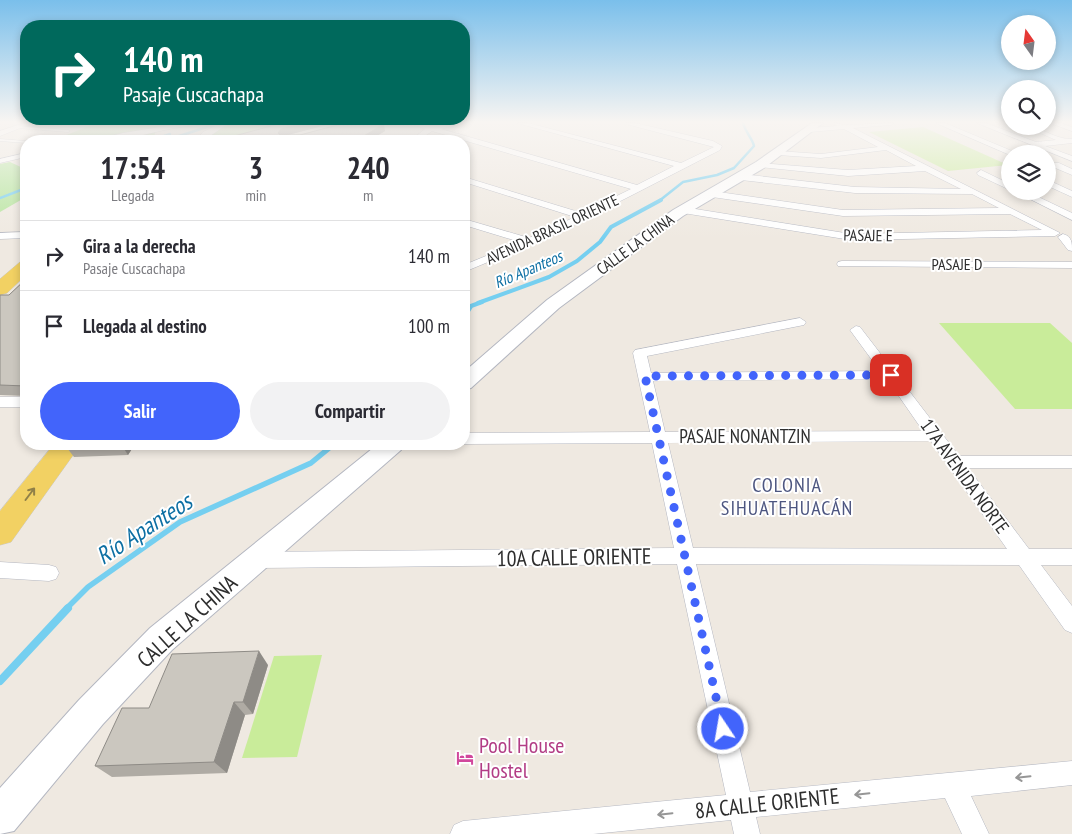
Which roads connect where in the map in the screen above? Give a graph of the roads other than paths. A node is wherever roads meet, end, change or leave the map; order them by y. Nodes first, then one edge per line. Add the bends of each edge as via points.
1 (546, 162) edge
2 (667, 162) edge
3 (690, 162) edge
4 (765, 162) edge
5 (915, 162) edge
6 (760, 165) junction
7 (1056, 165) dead end
8 (682, 166) junction
9 (927, 168) junction
10 (1072, 172) edge
11 (981, 173) dead end
12 (741, 177) junction
13 (470, 181) edge
14 (1001, 183) edge
15 (1056, 186) edge
16 (638, 188) junction
17 (975, 192) junction
18 (712, 194) junction
19 (1072, 194) edge
20 (1037, 200) edge
21 (683, 210) junction
22 (1012, 211) junction
23 (583, 216) junction
24 (1072, 217) edge
25 (470, 224) edge
26 (20, 235) edge
27 (0, 236) edge
28 (1063, 236) edge
29 (528, 241) junction
30 (1072, 248) edge
31 (842, 264) dead end
32 (1072, 265) edge
33 (470, 266) edge
34 (20, 271) edge
35 (0, 289) edge
36 (800, 322) dead end
37 (856, 330) dead end
38 (891, 375) junction
39 (645, 376) junction
40 (470, 378) edge
41 (0, 402) edge
42 (20, 402) edge
43 (660, 436) junction
44 (936, 436) junction
45 (470, 438) edge
46 (63, 450) edge
47 (386, 450) edge
48 (955, 462) junction
49 (1072, 462) edge
50 (0, 533) edge
51 (685, 556) junction
52 (1023, 556) junction
53 (1072, 557) edge
54 (257, 560) junction
55 (0, 570) edge
56 (49, 573) dead end
57 (1072, 623) edge
58 (1072, 772) edge
59 (952, 785) junction
60 (740, 806) junction
61 (0, 817) edge
62 (463, 834) edge
63 (747, 834) edge
64 (976, 834) edge

1 - 16 street
2 - 8 street
3 - 8 street, AVENIDA BRASIL ORIENTE
4 - 6 main road, CALLE LA CHINA
5 - 9 street
6 - 9 street via 848,173
6 - 12 main road, CALLE LA CHINA
7 - 10 street
8 - 16 street, AVENIDA BRASIL ORIENTE
9 - 17 street
11 - 14 street
12 - 17 street via 855,190
12 - 18 main road, CALLE LA CHINA
13 - 23 street
15 - 19 street
16 - 23 street, AVENIDA BRASIL ORIENTE
17 - 22 street
18 - 21 main road, CALLE LA CHINA
18 - 22 street via 843,213
20 - 24 street
21 - 28 street, PASAJE E via 851,237
21 - 40 main road, CALLE LA CHINA via 553,304
22 - 28 street
23 - 29 street, AVENIDA BRASIL ORIENTE
25 - 29 street
26 - 27 street
28 - 30 street
29 - 33 street, AVENIDA BRASIL ORIENTE
31 - 32 street, PASAJE D
34 - 35 main road
36 - 39 street via 640,353
37 - 38 street, 17A AVENIDA NORTE
38 - 39 street
38 - 44 street, 17A AVENIDA NORTE
39 - 43 street
41 - 42 street
43 - 44 street, PASAJE NONANTZIN
43 - 45 street, PASAJE NONANTZIN
43 - 51 street
44 - 48 street, 17A AVENIDA NORTE
50 -> 46 main road
47 - 54 main road, CALLE LA CHINA
48 - 49 street
48 - 52 street, 17A AVENIDA NORTE
51 - 52 street, 10A CALLE ORIENTE
51 - 54 street, 10A CALLE ORIENTE
51 - 60 street
52 - 53 street, 10A CALLE ORIENTE
52 - 57 street, 17A AVENIDA NORTE
54 - 61 main road, CALLE LA CHINA via 161,639 91,712
55 - 56 street
58 -> 59 street, 8A CALLE ORIENTE
59 -> 60 street, 8A CALLE ORIENTE
59 - 64 street
60 -> 62 street, 8A CALLE ORIENTE
60 - 63 street

